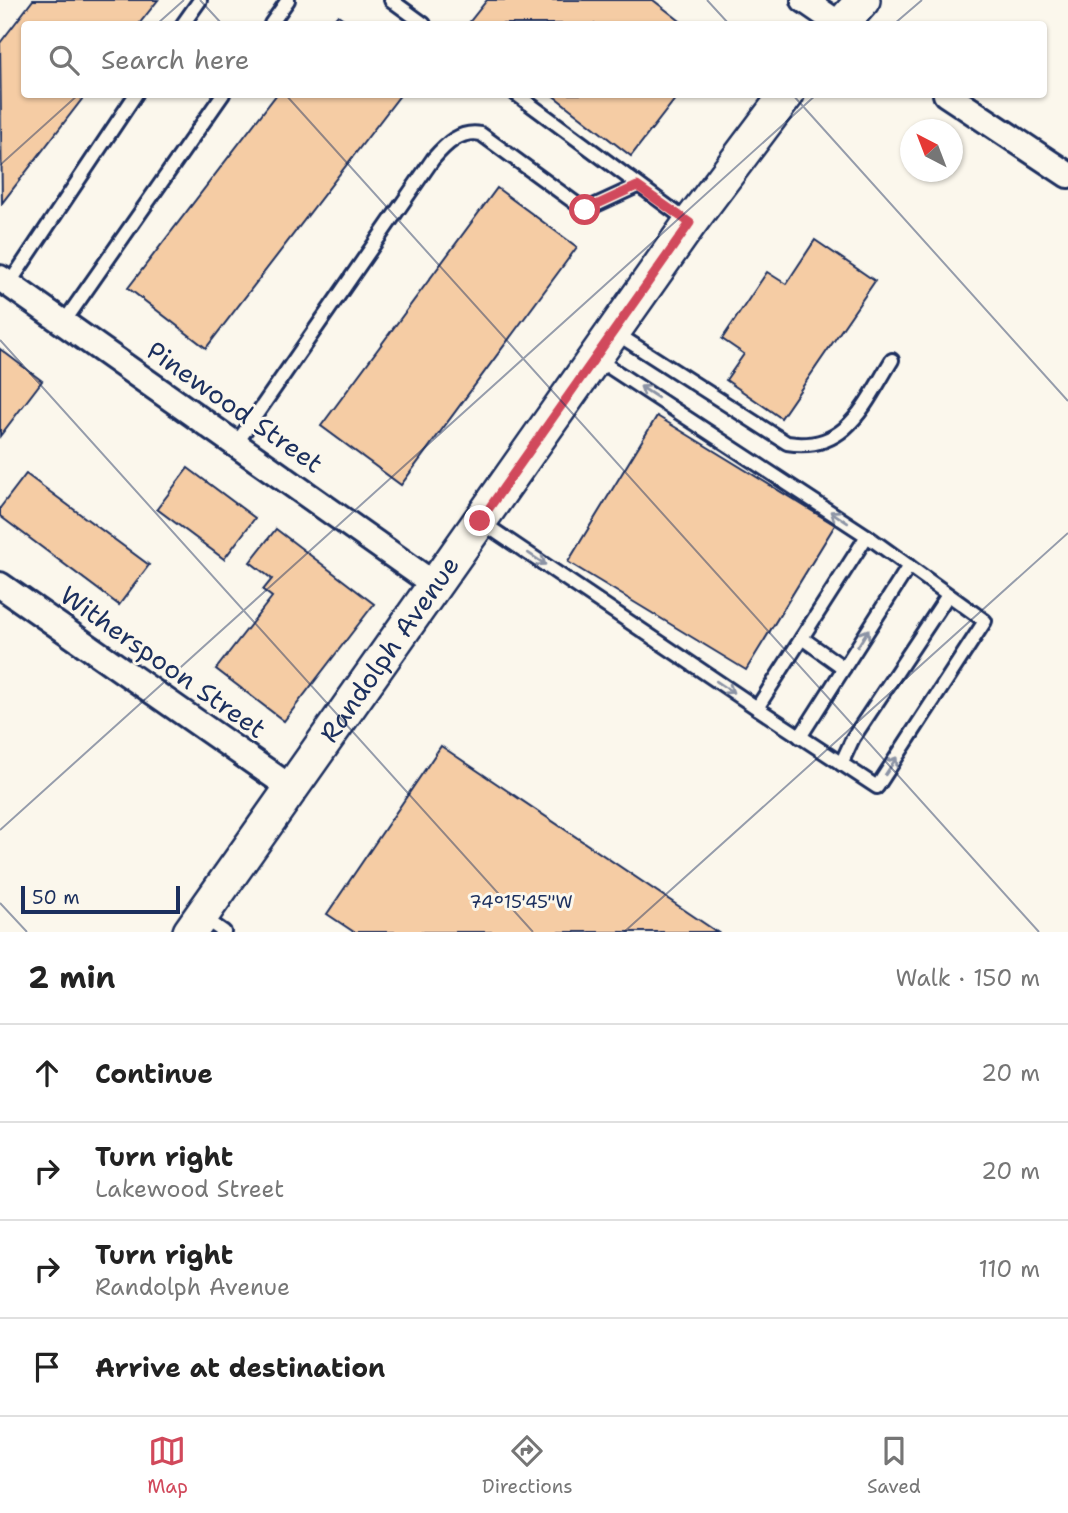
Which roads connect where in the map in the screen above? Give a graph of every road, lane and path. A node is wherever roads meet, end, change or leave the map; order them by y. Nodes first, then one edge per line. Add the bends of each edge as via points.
1 (200, 0) edge
2 (288, 0) edge
3 (391, 0) edge
4 (804, 0) edge
5 (863, 0) edge
6 (185, 21) edge
7 (273, 21) edge
8 (420, 21) edge
9 (836, 21) edge
10 (843, 21) edge
11 (133, 98) edge
12 (220, 98) edge
13 (521, 98) edge
14 (784, 98) edge
15 (952, 98) edge
16 (1068, 175) edge
17 (637, 186) junction
18 (690, 223) junction
19 (5, 281) edge
20 (64, 323) junction
21 (604, 345) junction
22 (892, 360) dead end
23 (236, 444) junction
24 (480, 521) junction
25 (867, 536) junction
26 (909, 566) junction
27 (0, 585) edge
28 (435, 585) junction
29 (948, 595) junction
30 (802, 638) junction
31 (844, 668) junction
32 (757, 708) junction
33 (800, 737) junction
34 (841, 764) junction
35 (291, 788) junction
36 (205, 927) edge

1 - 6 lane
2 - 7 lane
3 - 8 lane
4 - 9 street
5 - 10 main road
11 - 19 lane
12 - 20 lane
13 - 17 lane
14 - 18 main road, Randolph Avenue
15 - 16 street
17 - 18 lane
17 - 23 lane via 585,210 481,134 470,132 453,139 433,159
18 - 21 main road, Randolph Avenue
19 - 20 street, Pinewood Street
20 - 23 street, Pinewood Street
21 - 22 lane via 787,443 802,445 826,442 848,429
21 - 24 main road, Randolph Avenue
25 -> 21 lane
23 - 28 street, Pinewood Street
24 - 28 main road, Randolph Avenue
24 -> 32 lane
25 - 26 lane
25 - 30 lane
26 - 29 lane
31 -> 26 lane
27 - 35 street, Witherspoon Street
28 - 35 main road, Randolph Avenue
29 - 34 lane via 853,738
34 -> 29 lane via 877,787 985,621
30 - 31 lane
30 - 32 lane
31 - 33 lane
32 - 33 lane
33 - 34 lane
35 - 36 main road, Randolph Avenue

